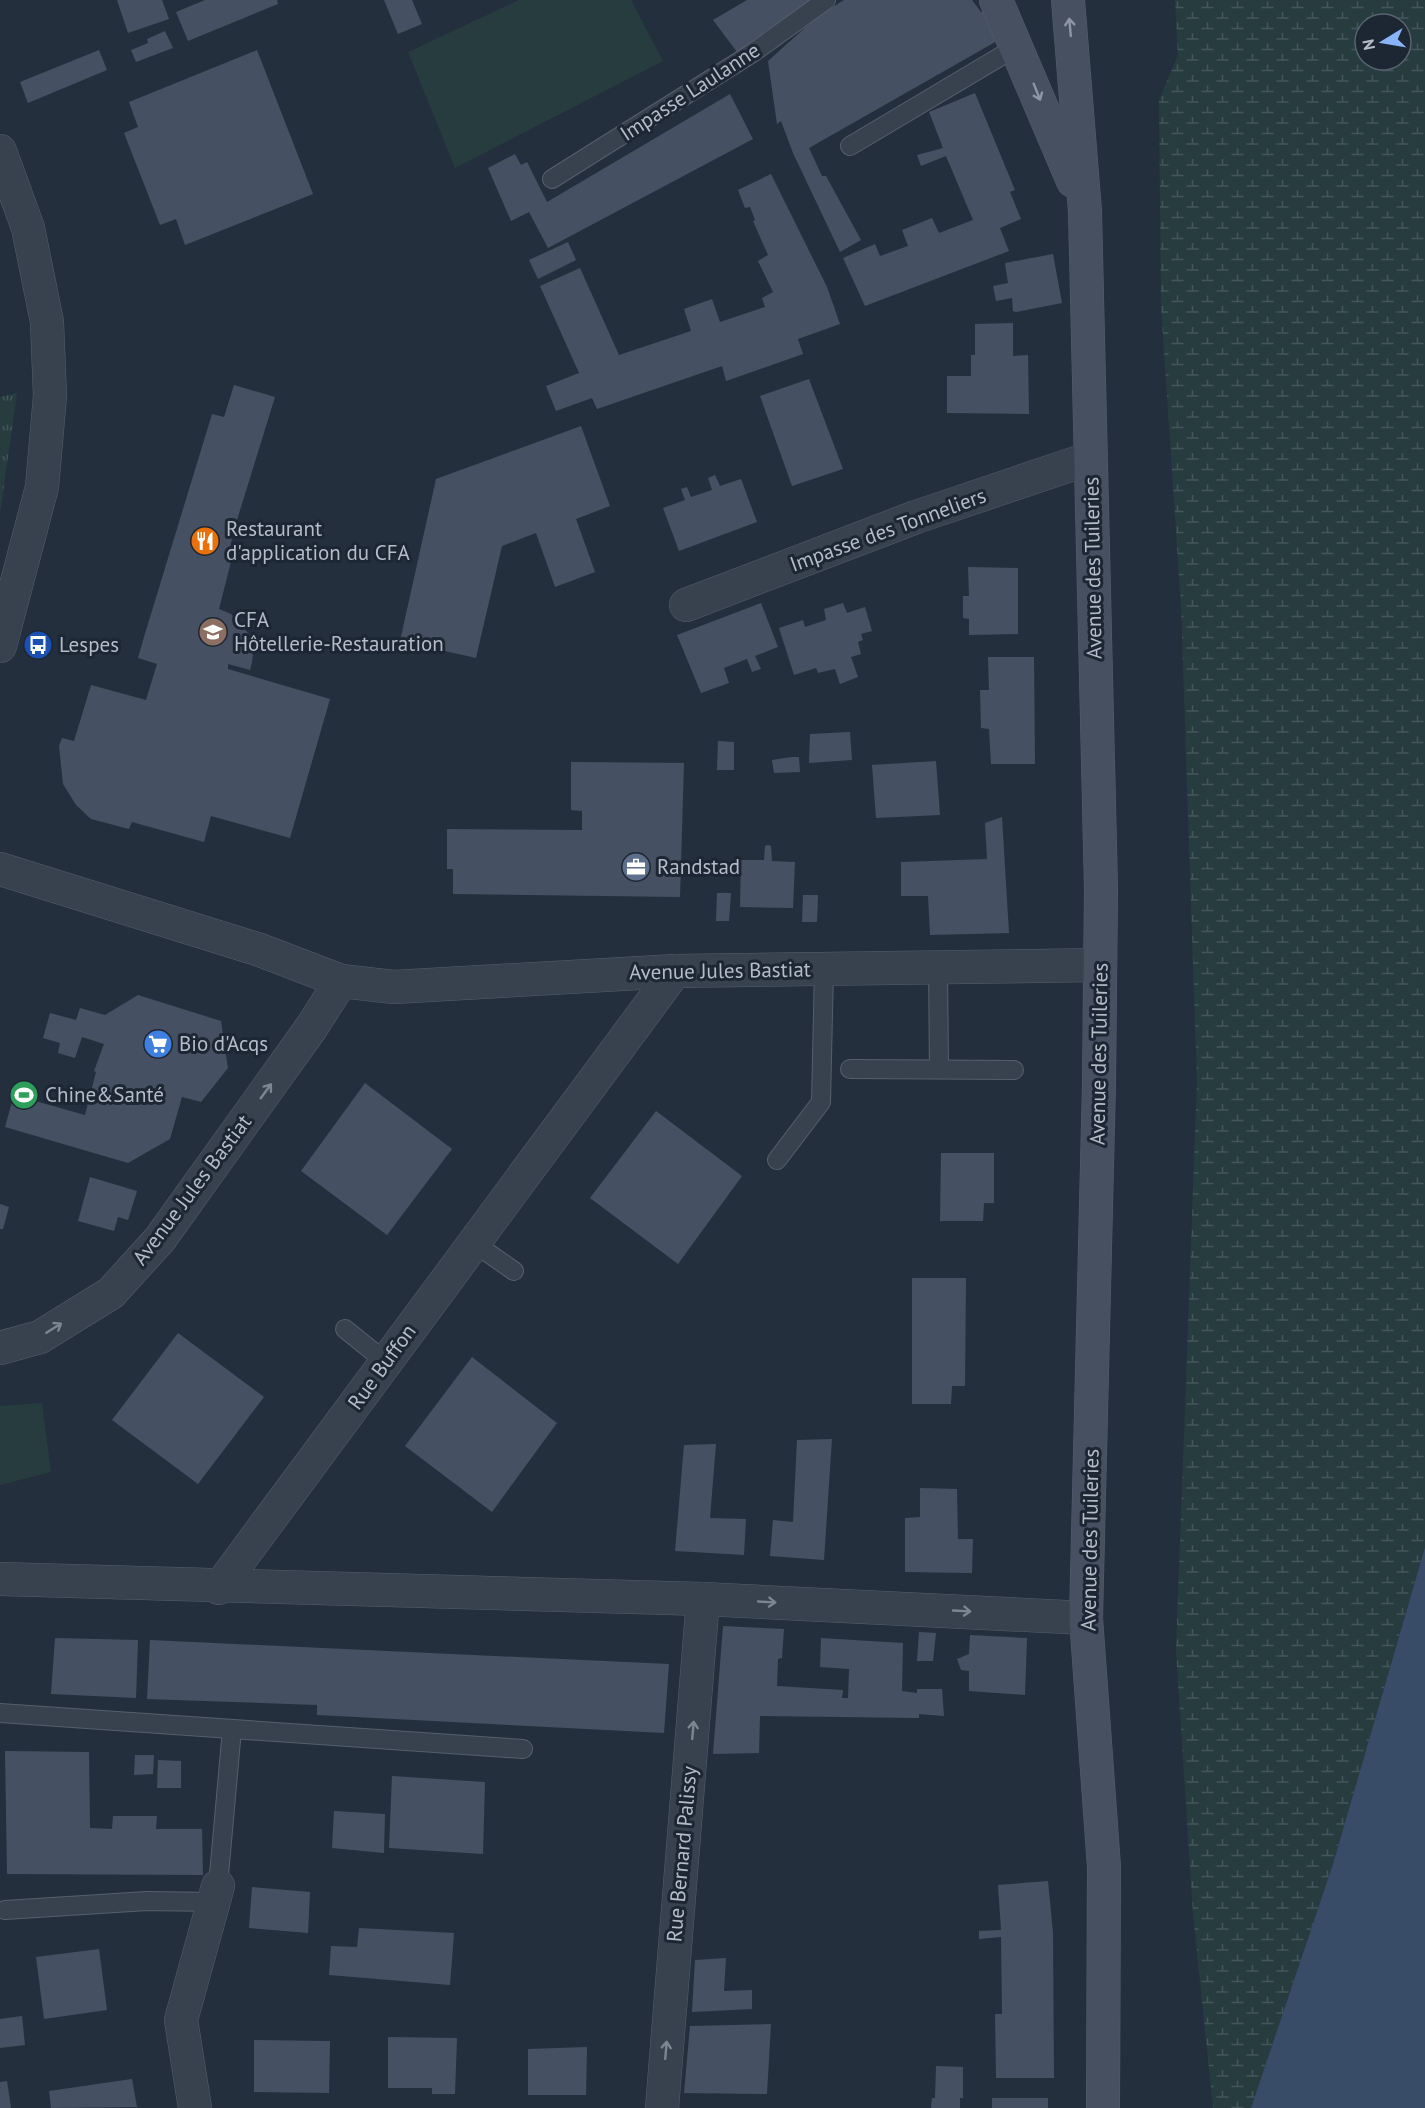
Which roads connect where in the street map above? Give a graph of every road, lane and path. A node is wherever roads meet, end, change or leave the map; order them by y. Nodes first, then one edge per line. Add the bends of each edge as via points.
1 (826, 0) edge
2 (996, 0) edge
3 (1068, 0) edge
4 (1018, 46) junction
5 (850, 146) dead end
6 (0, 151) edge
7 (552, 179) dead end
8 (1085, 210) junction
9 (1091, 458) junction
10 (686, 605) dead end
11 (0, 646) edge
12 (0, 869) edge
13 (1100, 965) junction
14 (938, 967) junction
15 (824, 969) junction
16 (675, 971) junction
17 (340, 981) junction
18 (850, 1069) dead end
19 (939, 1069) junction
20 (1014, 1070) dead end
21 (777, 1160) dead end
22 (474, 1243) junction
23 (514, 1270) dead end
24 (345, 1329) dead end
25 (0, 1348) edge
26 (386, 1362) junction
27 (0, 1579) edge
28 (219, 1587) junction
29 (703, 1599) junction
30 (1086, 1617) junction
31 (0, 1713) edge
32 (232, 1729) junction
33 (523, 1749) dead end
34 (216, 1894) junction
35 (6, 1911) dead end
36 (195, 2108) edge
37 (662, 2108) edge
38 (1103, 2108) edge

1 - 7 lane, Impasse Laulanne via 754,52
2 - 4 main road
8 -> 3 main road, Avenue des Tuileries
4 - 5 lane
4 -> 8 main road
6 - 11 street via 28,228 45,311 50,396 42,487
8 - 9 main road, Avenue des Tuileries
9 - 10 street, Impasse des Tonneliers via 916,516
9 - 13 main road, Avenue des Tuileries
12 - 17 street, Avenue Jules Bastiat via 236,942
13 - 14 street, Avenue Jules Bastiat
13 - 30 main road, Avenue des Tuileries
14 - 15 street, Avenue Jules Bastiat
14 - 19 lane
15 - 16 street, Avenue Jules Bastiat
15 - 21 lane via 821,1102
16 - 17 street, Avenue Jules Bastiat via 394,987
16 - 22 street, Rue Buffon
25 -> 17 street, Avenue Jules Bastiat via 40,1337 111,1293 160,1239 311,1028
18 - 19 lane
19 - 20 lane
22 - 23 lane
22 - 26 street, Rue Buffon
24 - 26 lane
26 - 28 street, Rue Buffon
27 - 28 street
28 - 29 street
29 -> 30 street
37 -> 29 street, Rue Bernard Palissy
30 - 38 main road, Avenue des Tuileries via 1104,1867
31 - 32 lane
32 - 33 lane
32 - 34 lane
34 - 35 lane
34 - 36 street via 181,2020

